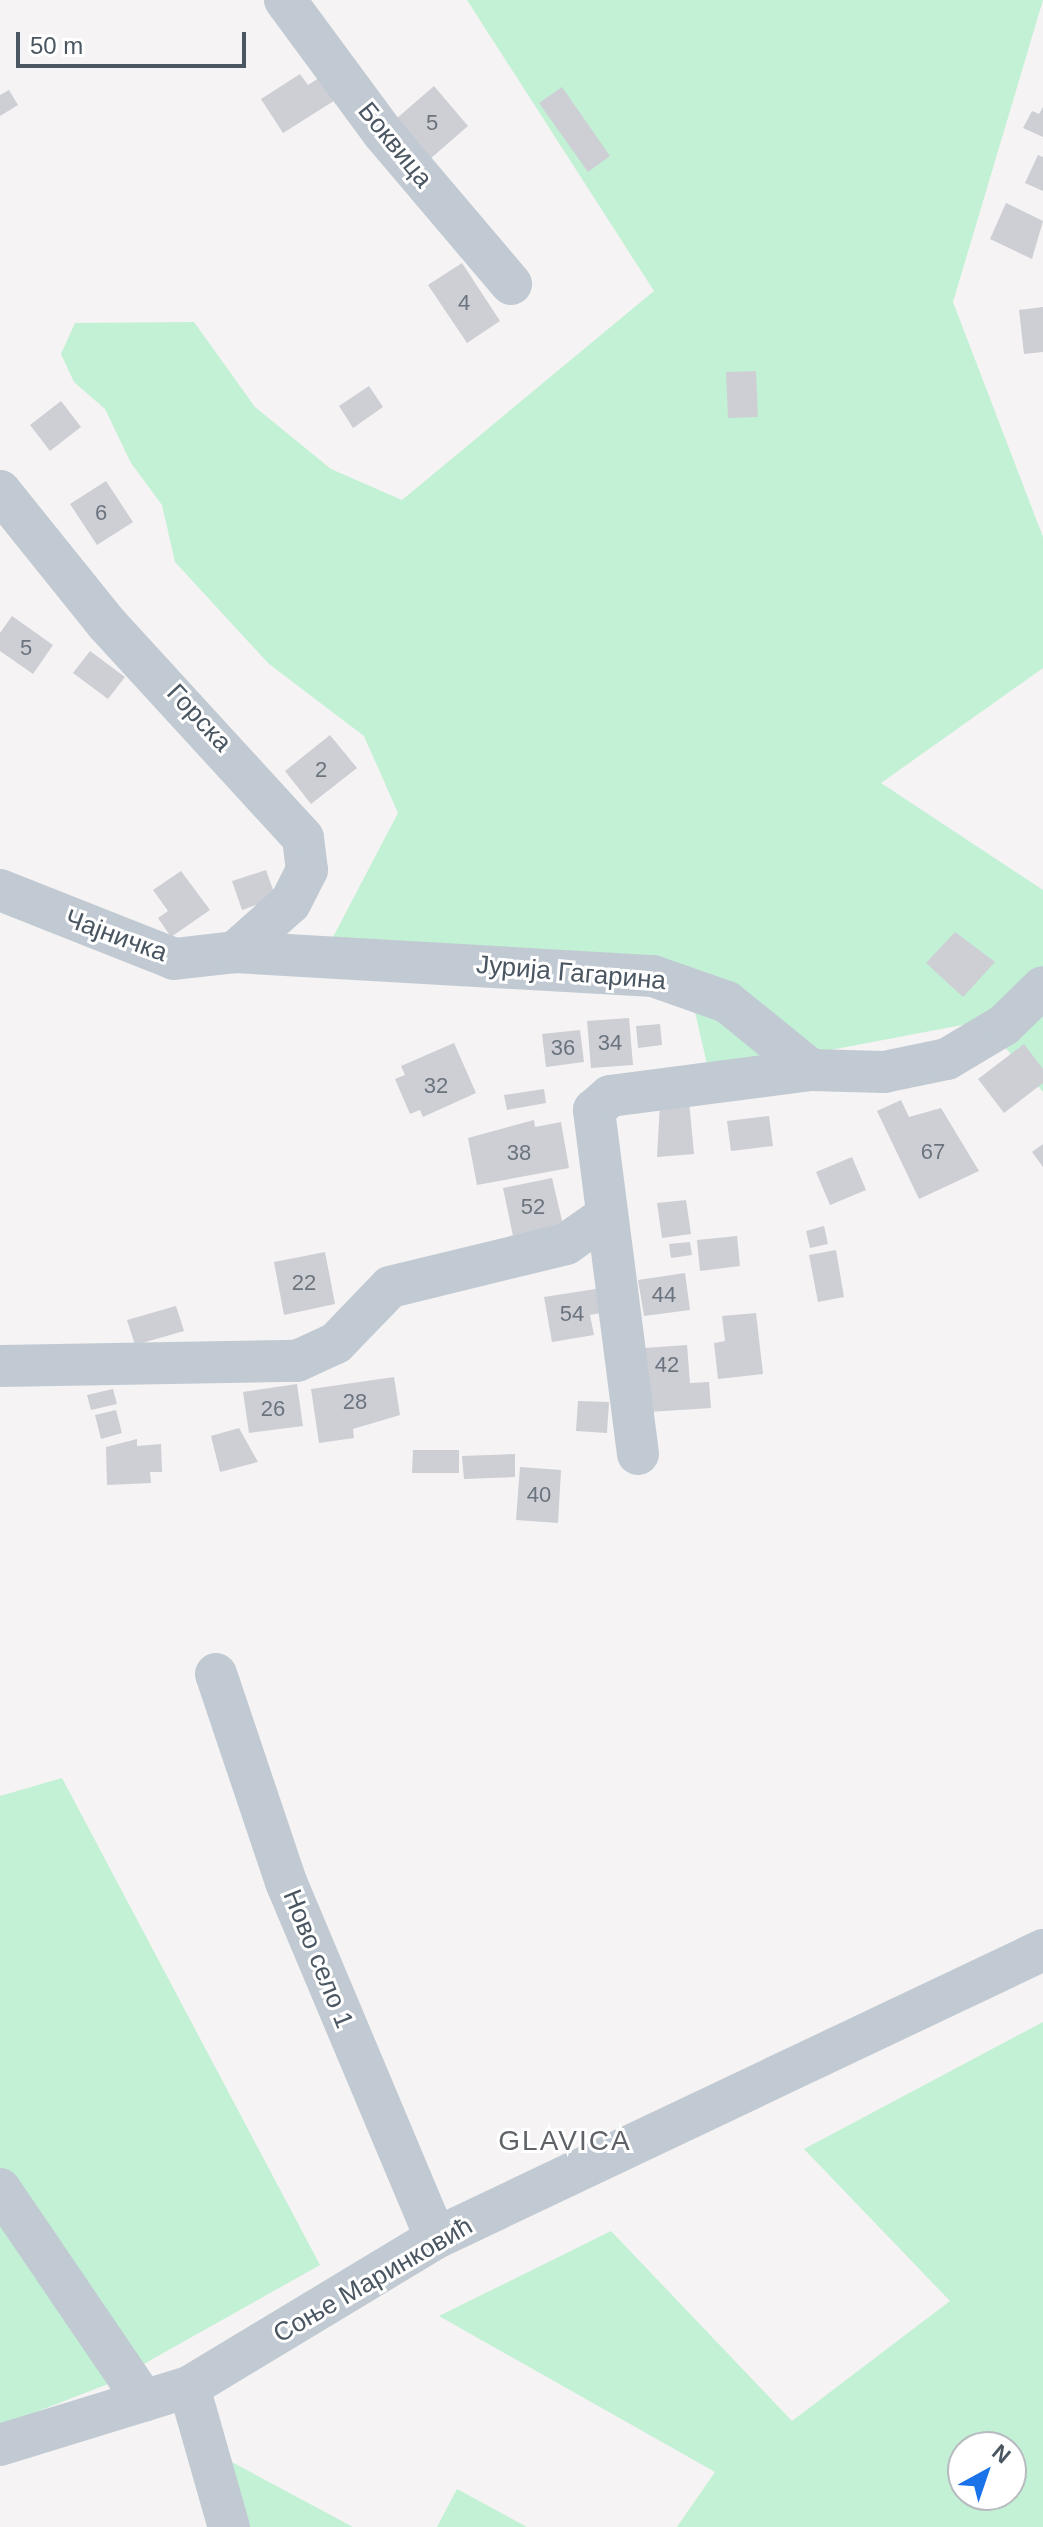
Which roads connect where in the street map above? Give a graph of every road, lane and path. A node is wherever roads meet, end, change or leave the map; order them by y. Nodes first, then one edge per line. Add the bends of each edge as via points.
1 (285, 0) edge
2 (511, 284) dead end
3 (0, 491) edge
4 (0, 890) edge
5 (235, 952) junction
6 (1043, 987) edge
7 (811, 1070) junction
8 (603, 1218) junction
9 (0, 1366) edge
10 (638, 1454) dead end
11 (216, 1674) dead end
12 (1043, 1950) edge
13 (0, 2189) edge
14 (436, 2238) junction
15 (189, 2387) junction
16 (144, 2401) junction
17 (0, 2445) edge
18 (229, 2527) edge

1 - 2 street, Боквица via 383,133
3 - 5 street, Горска via 107,624 303,838 307,870 290,903
4 - 5 street, Чајничка via 174,959
5 - 7 street, Јурија Гагарина via 653,976 727,1002
6 - 7 street via 1004,1025 947,1059 884,1072
7 - 8 street via 634,1092 599,1104 592,1119
8 - 9 street via 566,1244 390,1287 336,1343 297,1361
8 - 10 street
11 - 14 street, Ново село 1 via 286,1882
12 - 14 street, Соње Маринковић
13 - 16 street
14 - 15 street, Соње Маринковић
15 - 16 street, Соње Маринковић
15 - 18 street
16 - 17 street, Соње Маринковић

